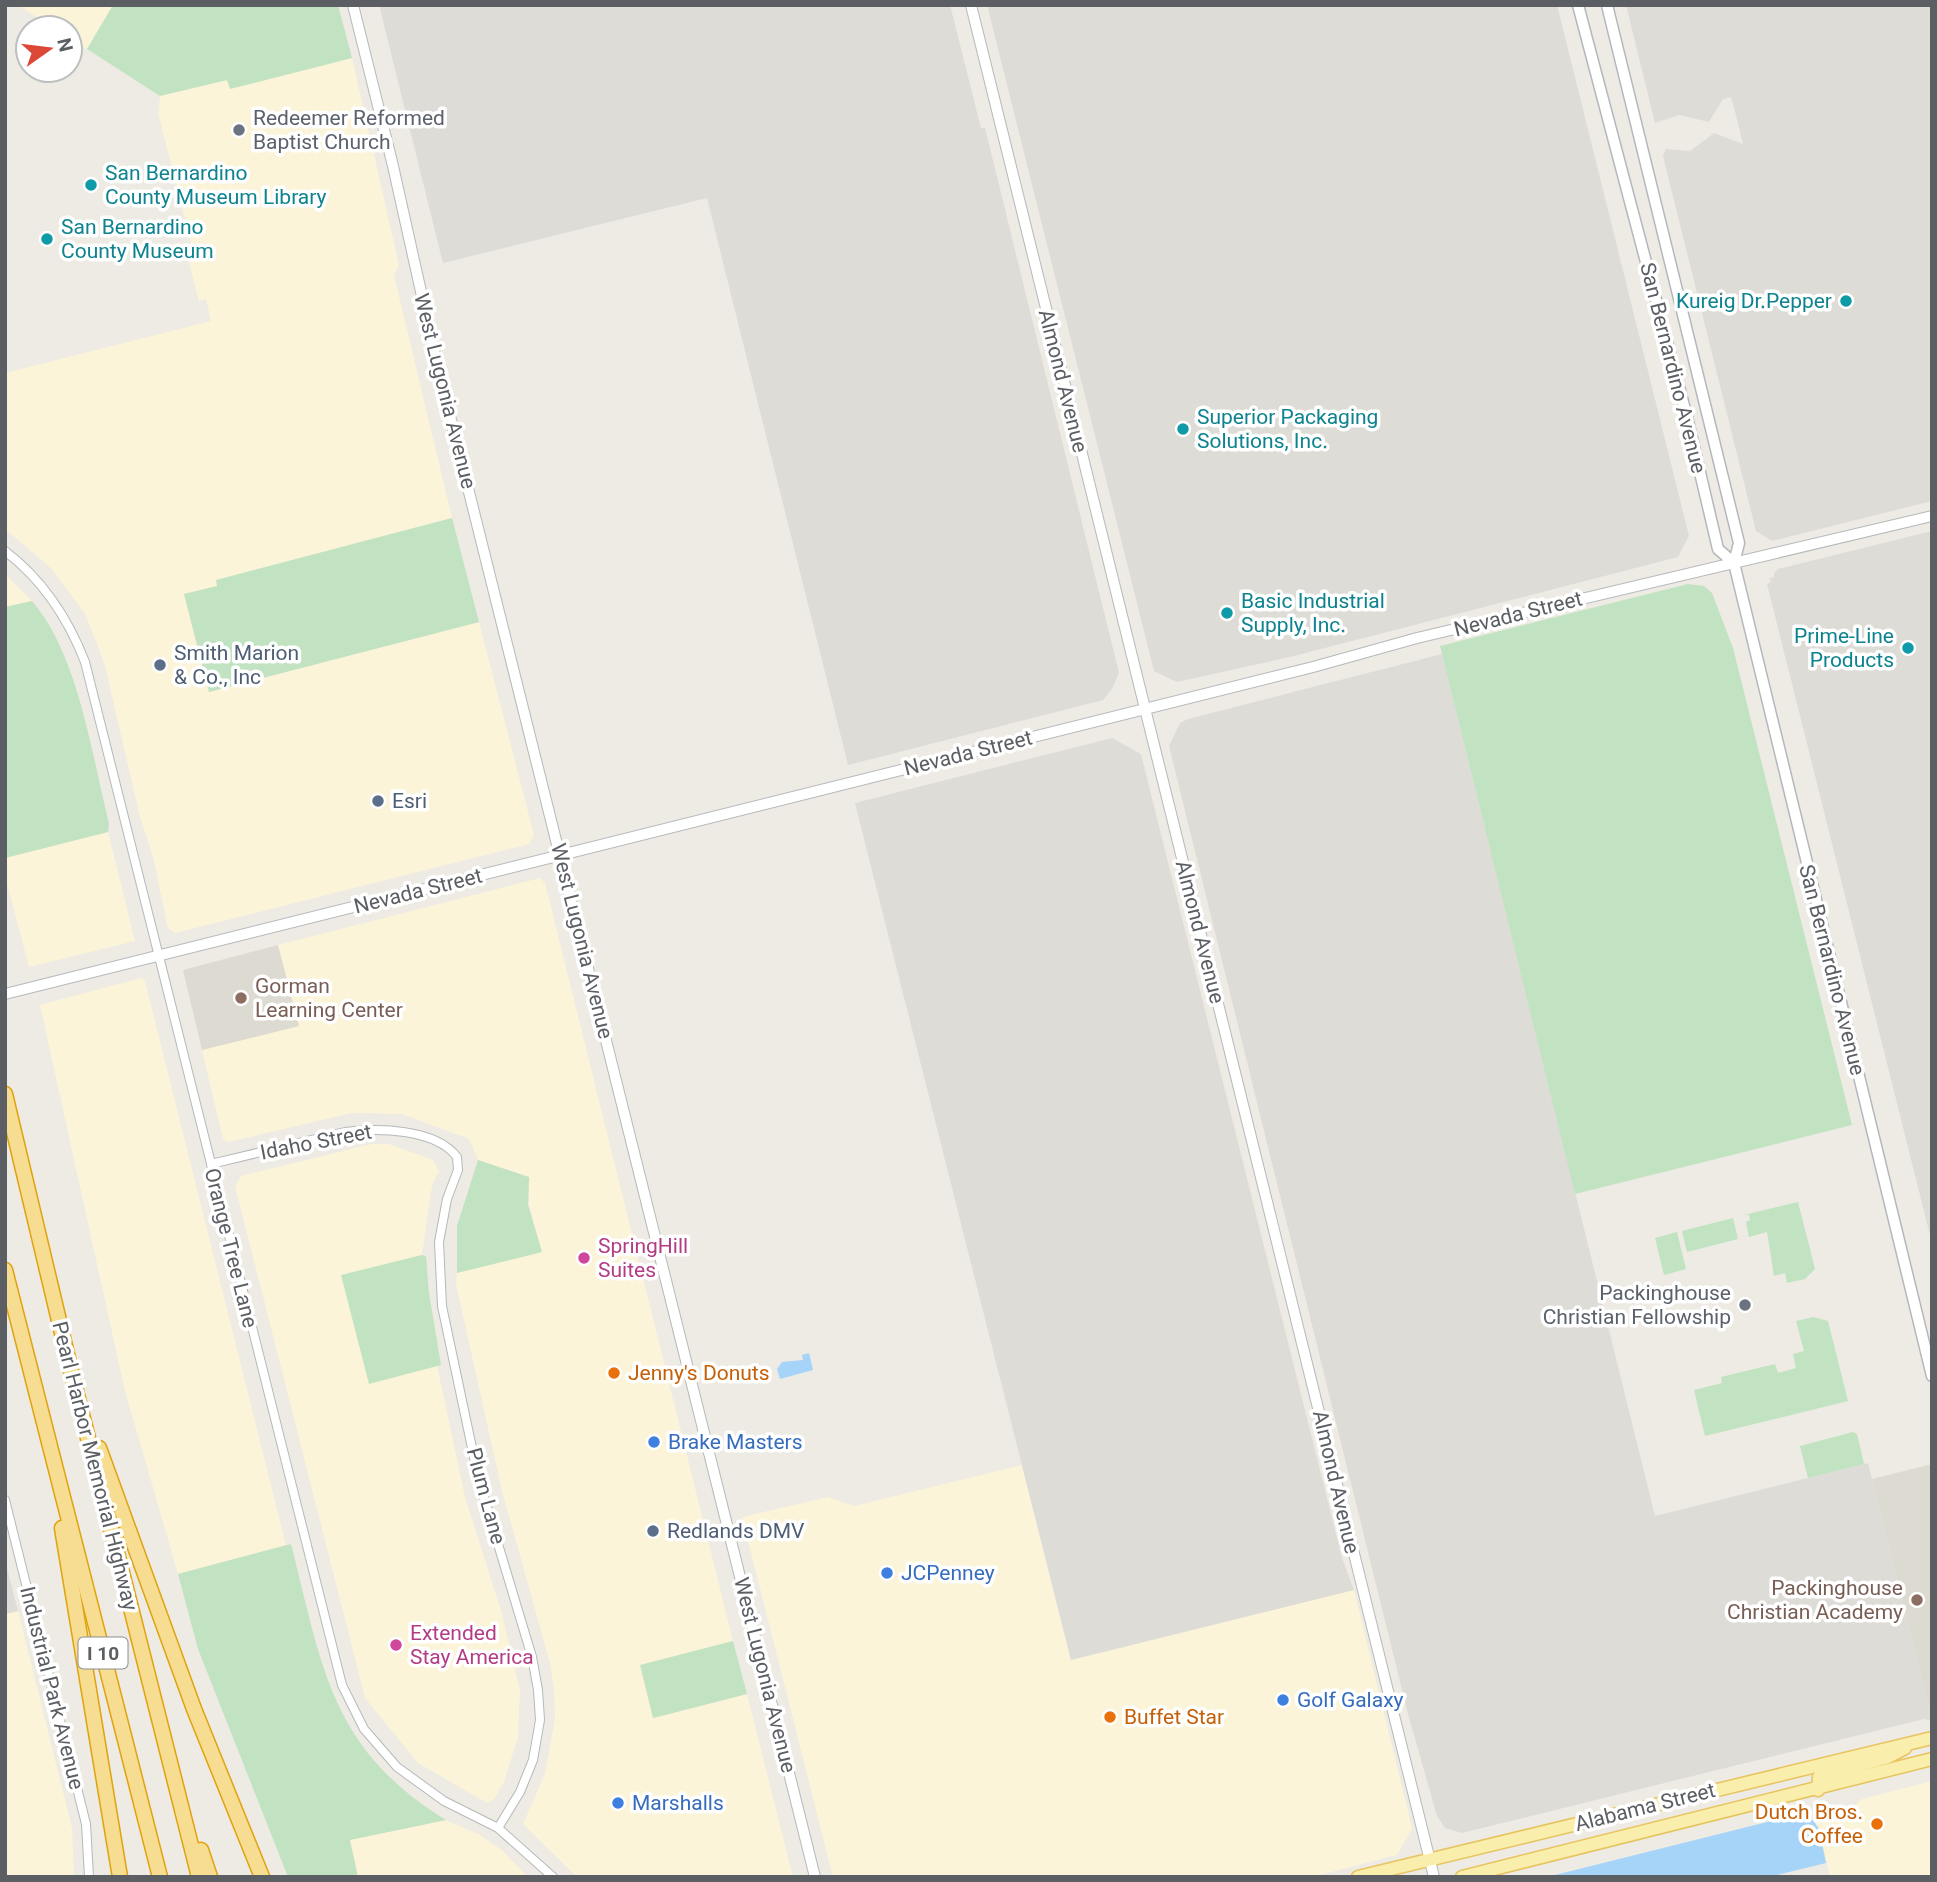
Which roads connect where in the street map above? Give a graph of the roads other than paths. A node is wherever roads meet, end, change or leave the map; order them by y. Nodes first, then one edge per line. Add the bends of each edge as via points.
1 (353, 5) edge
2 (971, 5) edge
3 (1578, 5) edge
4 (1607, 5) edge
5 (1932, 516) edge
6 (5, 551) edge
7 (1734, 563) junction
8 (1144, 709) junction
9 (561, 855) junction
10 (159, 955) junction
11 (5, 994) edge
12 (5, 1094) edge
13 (457, 1157) joint
14 (211, 1164) junction
15 (5, 1270) edge
16 (71, 1371) junction
17 (1932, 1376) edge
18 (46, 1430) junction
19 (5, 1500) edge
20 (1925, 1739) edge
21 (166, 1745) junction
22 (1932, 1759) edge
23 (1900, 1767) junction
24 (1932, 1768) edge
25 (1818, 1790) junction
26 (498, 1828) junction
27 (1429, 1858) junction
28 (89, 1877) edge
29 (120, 1877) edge
30 (160, 1877) edge
31 (199, 1877) edge
32 (210, 1877) edge
33 (262, 1877) edge
34 (553, 1877) edge
35 (815, 1877) edge
36 (1358, 1877) edge
37 (1434, 1877) edge
38 (1462, 1877) edge

1 - 9 street, West Lugonia Avenue via 438,368
2 - 8 street, Almond Avenue
3 - 7 main road, San Bernardino Avenue via 1718,549
4 - 7 main road, San Bernardino Avenue via 1739,543
5 - 7 street, Nevada Street
6 - 10 street, Orange Tree Lane via 49,594 85,662
7 - 8 street, Nevada Street
7 - 17 main road, San Bernardino Avenue
8 - 9 street, Nevada Street
8 - 27 street, Almond Avenue
9 - 10 street, Nevada Street
9 - 35 street, West Lugonia Avenue
10 - 11 street, Nevada Street
10 - 14 street, Orange Tree Lane
12 - 16 highway, Pearl Harbor Memorial Highway / I 10
13 - 14 street, Idaho Street via 445,1146 407,1132 367,1129
13 - 26 street, Plum Lane via 458,1170 439,1242 442,1306 478,1480 531,1657 540,1720 533,1760
14 - 26 street, Orange Tree Lane via 342,1685 364,1728 397,1767 444,1801
15 - 18 highway, Pearl Harbor Memorial Highway / I 10
16 - 21 highway, Pearl Harbor Memorial Highway / I 10
16 - 33 highway via 194,1709
18 - 29 highway
18 - 30 highway, Pearl Harbor Memorial Highway / I 10
19 - 28 street, Industrial Park Avenue via 86,1824
20 - 25 main road via 1888,1757 1819,1777
20 - 27 main road, Alabama Street
21 - 31 highway, Pearl Harbor Memorial Highway / I 10
21 - 32 highway
22 - 23 main road, Alabama Street
23 - 24 main road via 1918,1772
23 - 25 main road, Alabama Street
25 - 38 main road, Alabama Street
26 - 34 street, Orange Tree Lane
27 - 36 main road, Alabama Street
27 - 37 street, Almond Avenue

